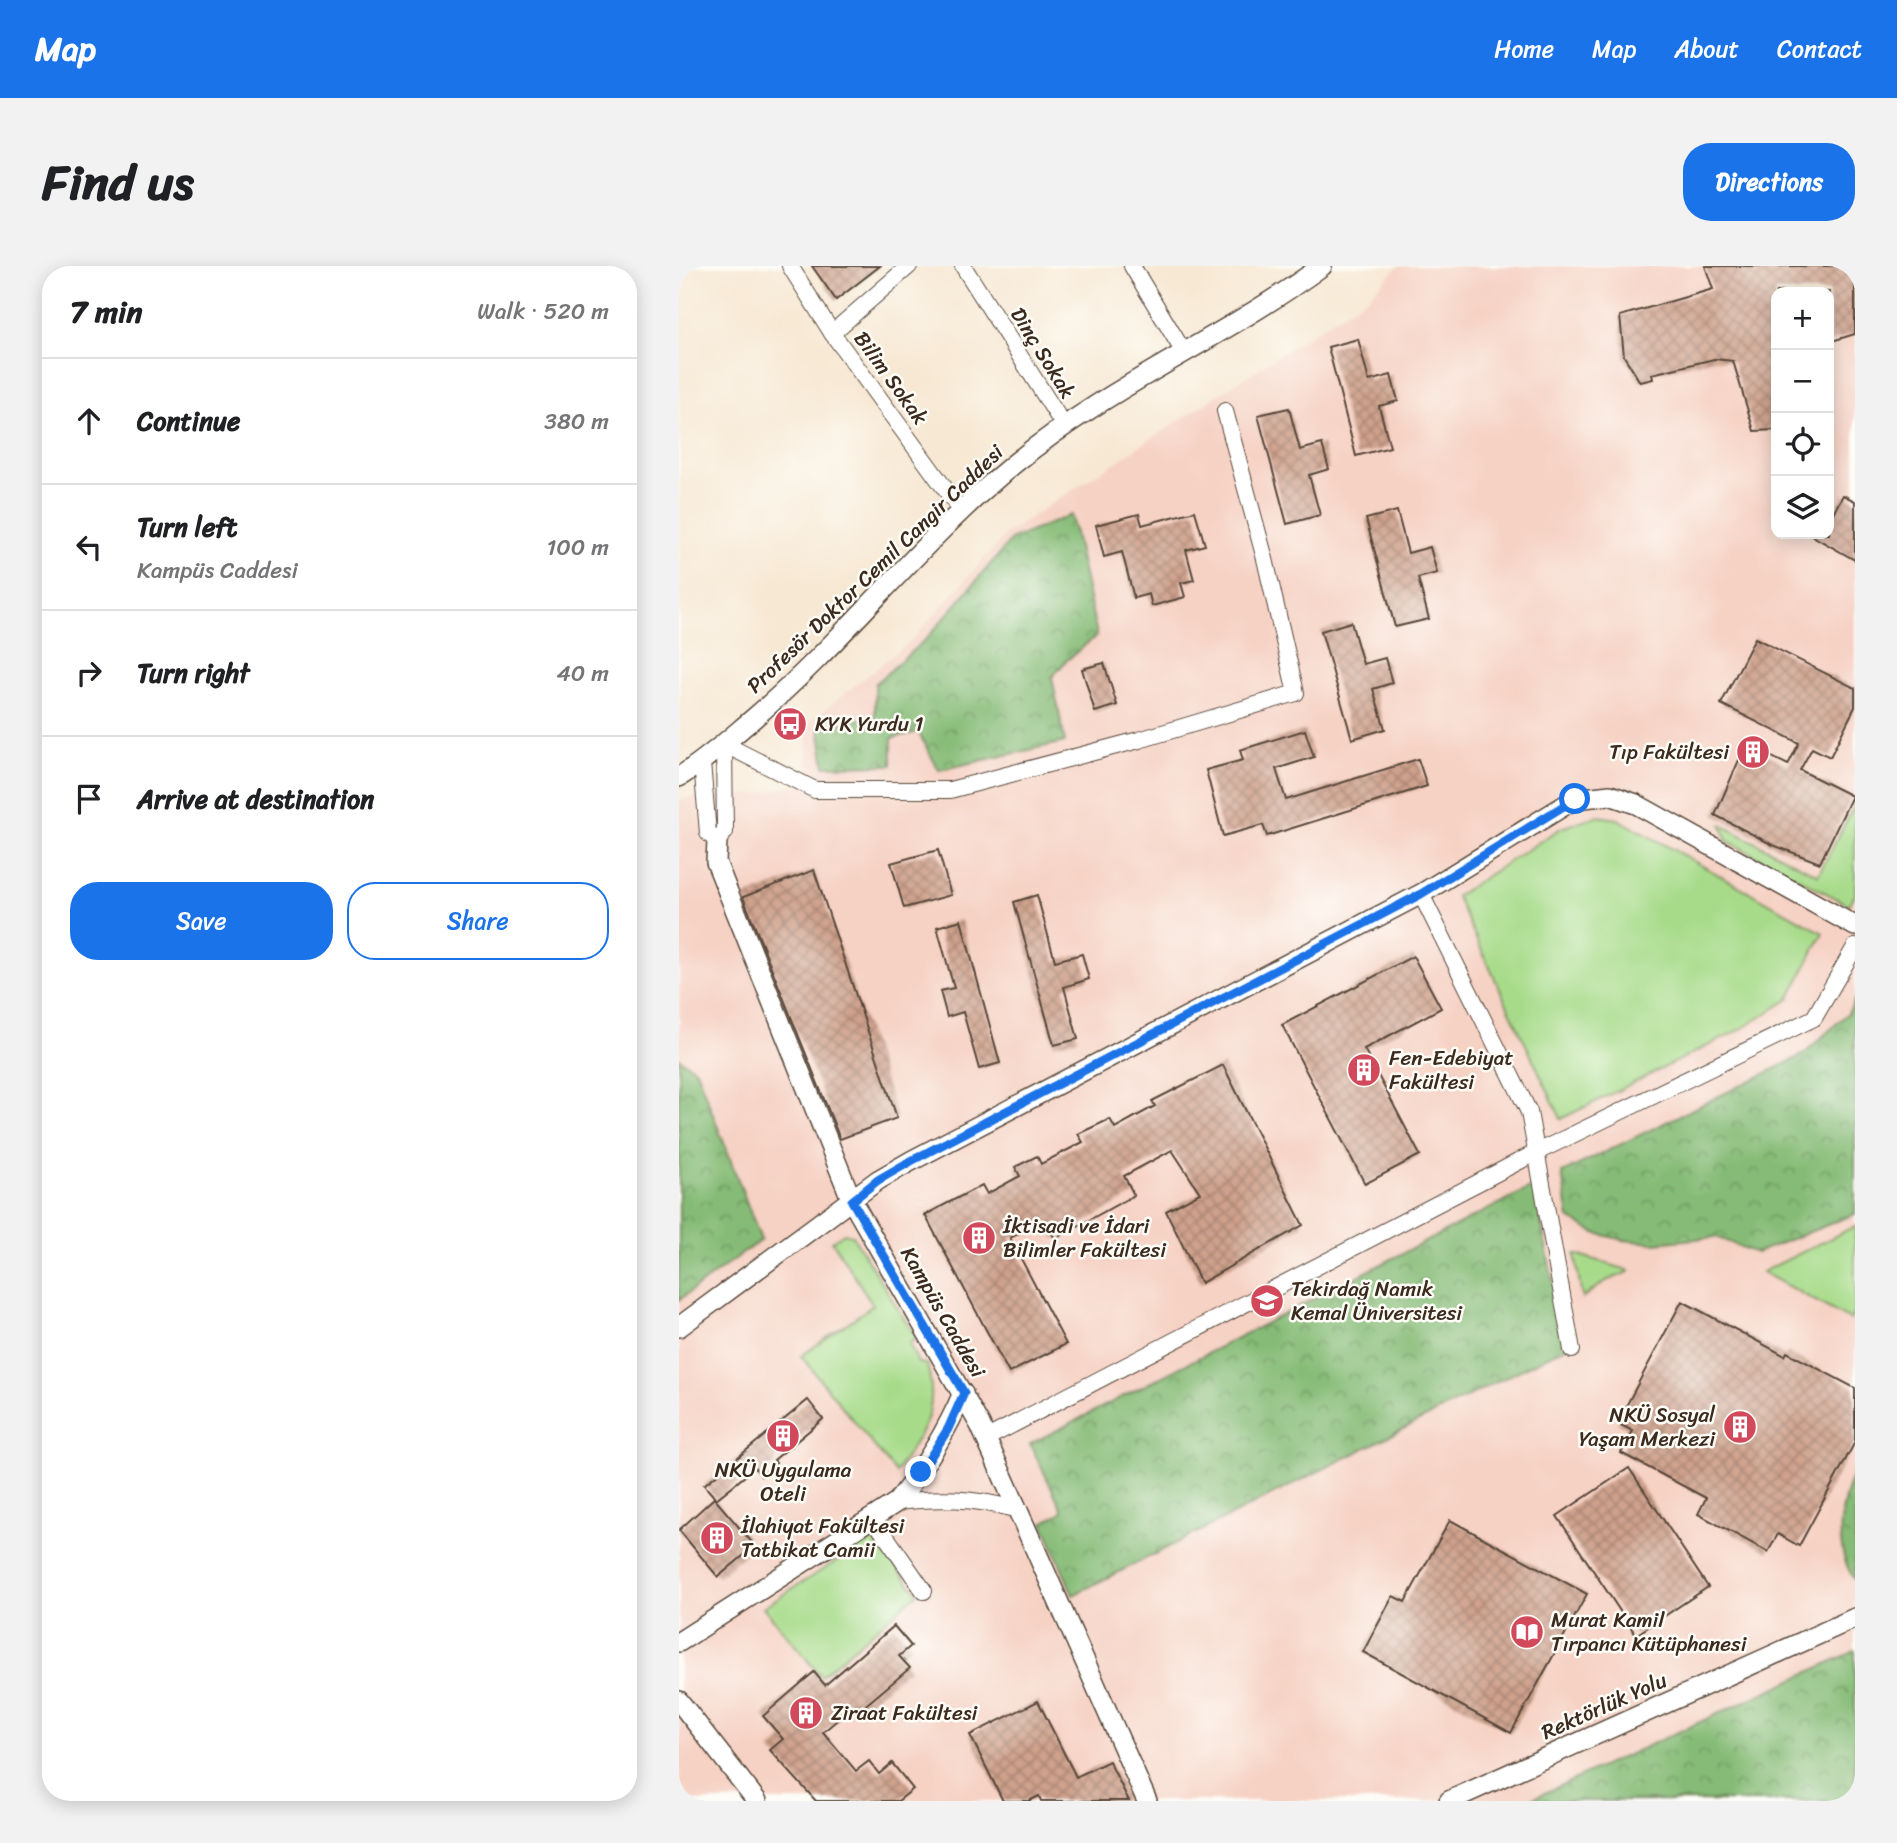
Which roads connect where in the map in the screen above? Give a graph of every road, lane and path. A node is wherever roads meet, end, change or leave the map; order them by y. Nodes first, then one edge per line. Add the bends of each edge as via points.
1 (790, 266) edge
2 (909, 266) edge
3 (963, 266) edge
4 (1132, 266) edge
5 (1315, 268) edge
6 (832, 333) junction
7 (1183, 351) junction
8 (1225, 411) dead end
9 (1065, 426) junction
10 (962, 512) junction
11 (723, 744) junction
12 (702, 763) junction
13 (679, 777) edge
14 (717, 841) junction
15 (1421, 894) junction
16 (1855, 926) edge
17 (1855, 947) edge
18 (1535, 1153) junction
19 (852, 1201) junction
20 (679, 1327) edge
21 (1573, 1350) dead end
22 (964, 1393) junction
23 (985, 1439) junction
24 (897, 1502) junction
25 (1015, 1509) junction
26 (873, 1518) junction
27 (924, 1591) dead end
28 (1855, 1618) edge
29 (679, 1642) edge
30 (679, 1701) edge
31 (757, 1801) edge
32 (1147, 1801) edge
33 (1449, 1801) edge

1 - 6 street, Bilim Sokak
2 - 6 street
3 - 9 street, Dinç Sokak
4 - 7 street
5 - 7 street, Profesör Doktor Cemil Cangir Caddesi via 1274,299
6 - 10 street, Bilim Sokak
7 - 9 street, Profesör Doktor Cemil Cangir Caddesi
8 - 11 street via 1296,693 950,790 815,790
9 - 10 street, Profesör Doktor Cemil Cangir Caddesi via 1016,462
10 - 11 street, Profesör Doktor Cemil Cangir Caddesi via 800,676
11 - 12 street, Profesör Doktor Cemil Cangir Caddesi
11 - 14 street via 725,832
12 - 13 street, Profesör Doktor Cemil Cangir Caddesi
12 - 14 street via 708,833
14 - 19 street, Kampüs Caddesi via 716,862
15 - 16 street via 1575,799 1610,795 1636,804
15 - 18 street via 1529,1112
15 - 19 street via 911,1161
17 - 18 street via 1814,1018
18 - 21 street
18 - 23 street
19 - 20 street
19 - 22 street, Kampüs Caddesi
22 - 23 street, Kampüs Caddesi
22 - 24 street via 948,1429
23 - 25 street, Kampüs Caddesi
24 - 25 street via 978,1499
24 - 26 street
25 - 32 street, Kampüs Caddesi
26 - 27 street
26 - 29 street
28 - 33 street, Rektörlük Yolu
30 - 31 street

